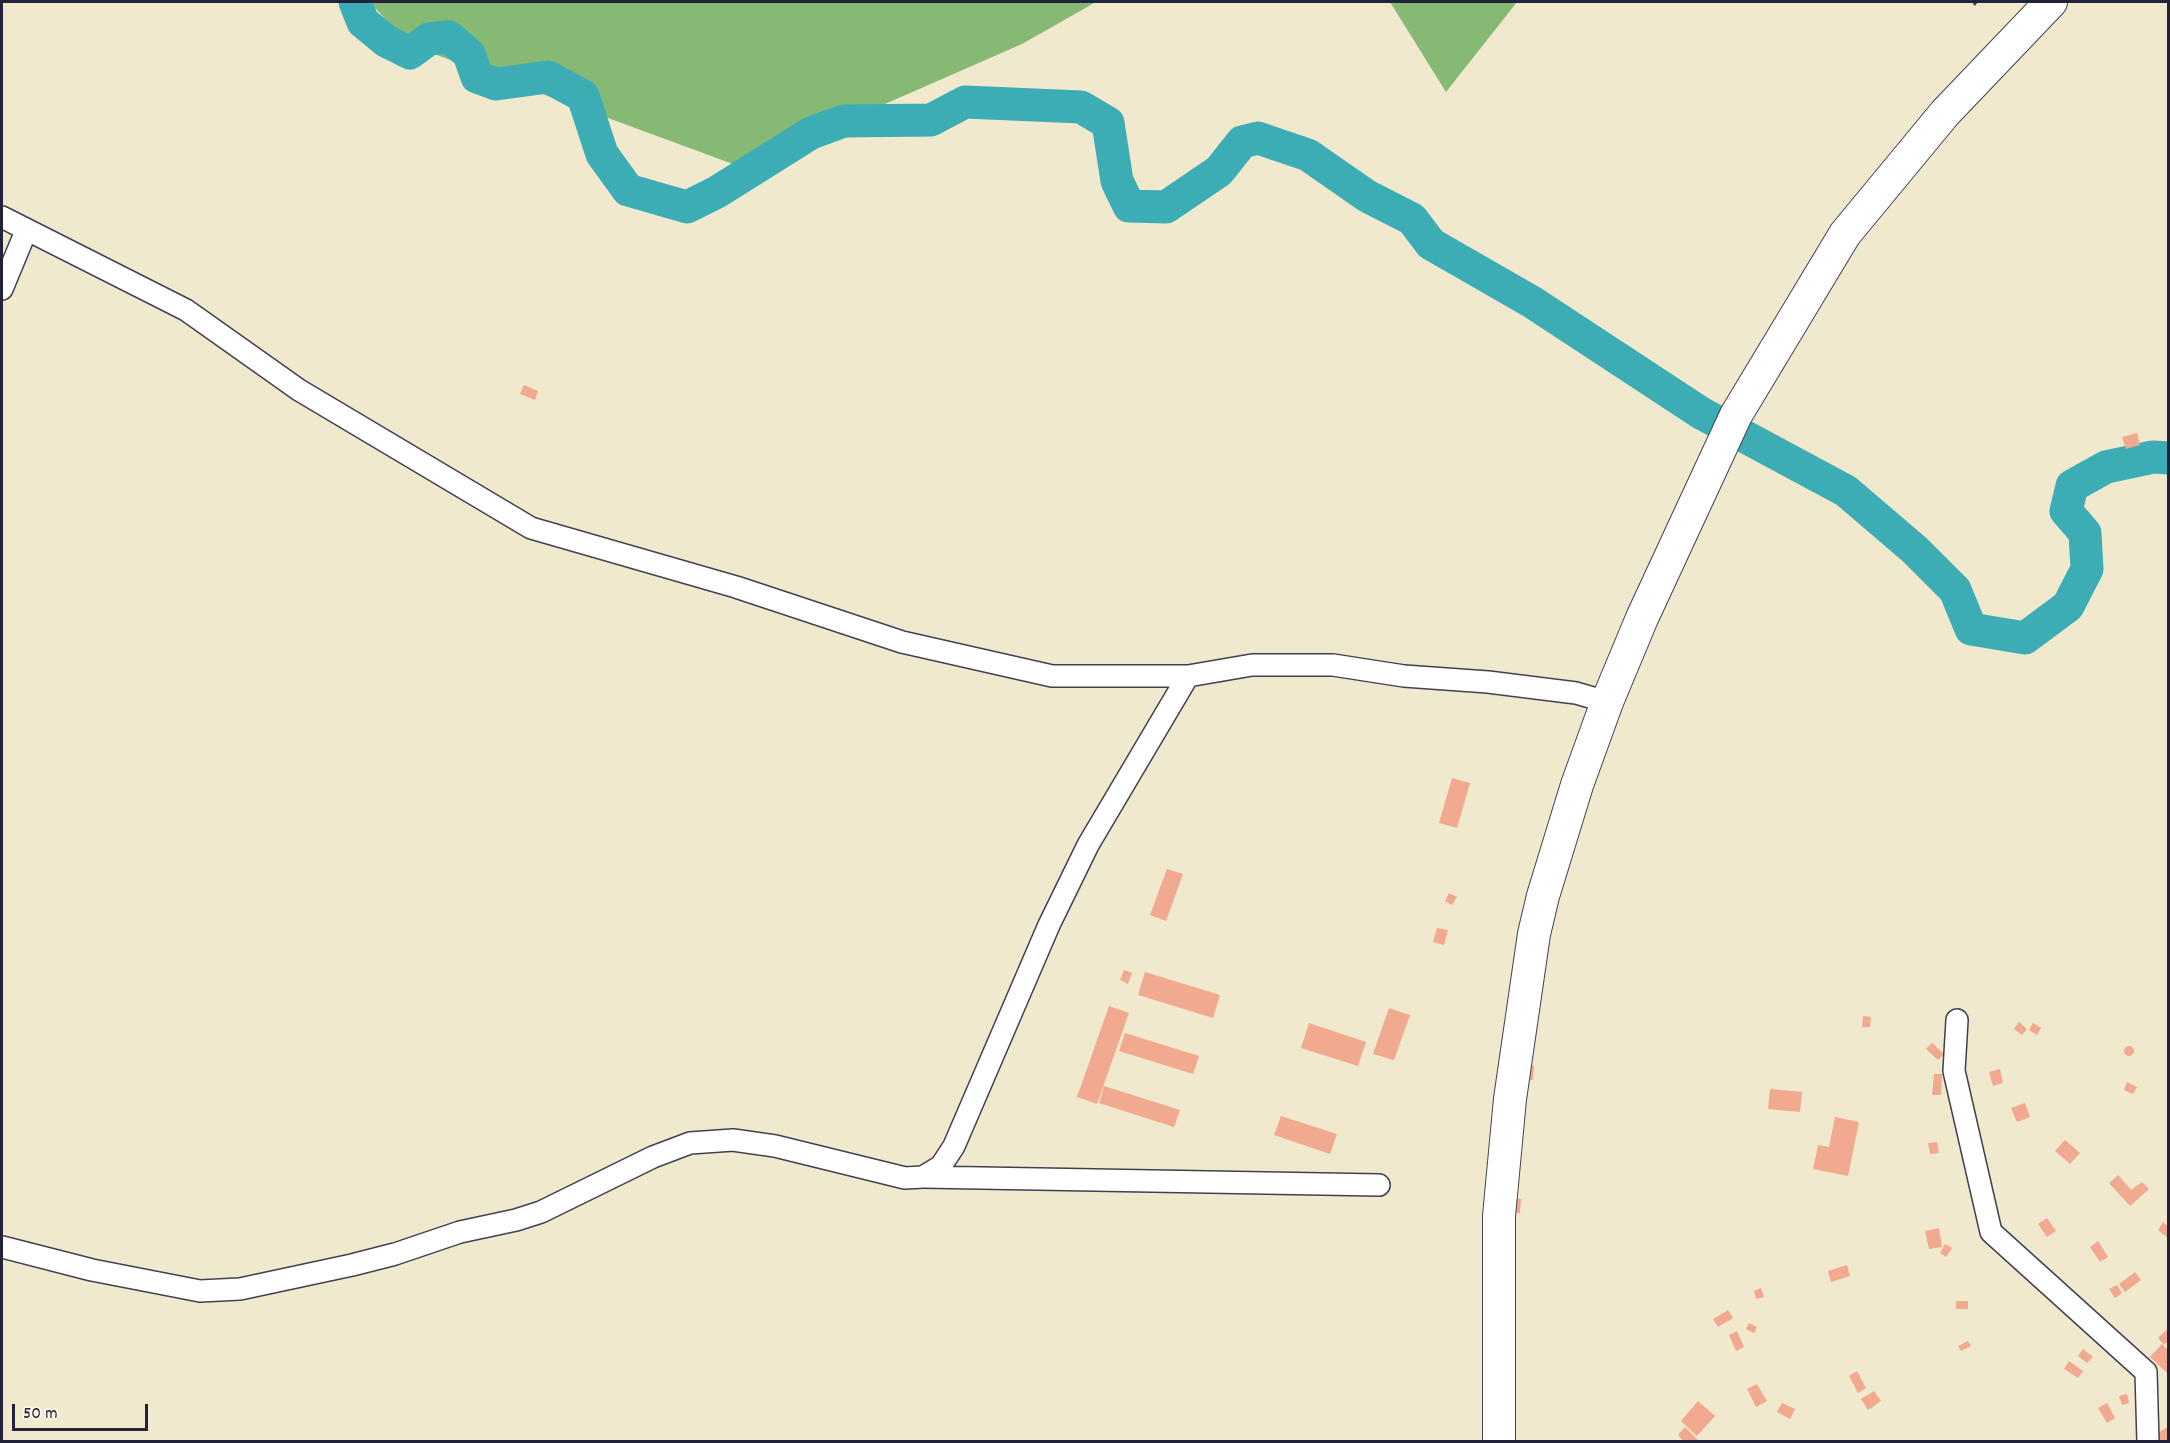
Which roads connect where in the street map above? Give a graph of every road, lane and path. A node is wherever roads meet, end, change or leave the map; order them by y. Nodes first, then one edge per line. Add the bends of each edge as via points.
1 (2051, 2) edge
2 (2, 218) edge
3 (26, 231) junction
4 (2, 288) edge
5 (1188, 676) junction
6 (1607, 702) junction
7 (1958, 1020) dead end
8 (923, 1177) junction
9 (1379, 1185) dead end
10 (2, 1247) edge
11 (1499, 1442) edge
12 (2148, 1442) edge

1 - 6 highway via 1945,113 1845,234 1736,415
2 - 3 street
3 - 4 street
3 - 5 street via 186,310 299,390 531,528 736,587 902,642 1053,676
5 - 6 street via 1252,665 1333,665 1576,693
5 - 8 street via 1088,845 1049,925 954,1146 941,1166
6 - 11 highway via 1570,807 1532,946 1510,1099 1499,1216
7 - 12 street via 1954,1071 1991,1232 2146,1372
8 - 9 street
8 - 10 street via 905,1178 775,1146 733,1140 690,1143 541,1212 460,1232 395,1254 240,1289 200,1291

